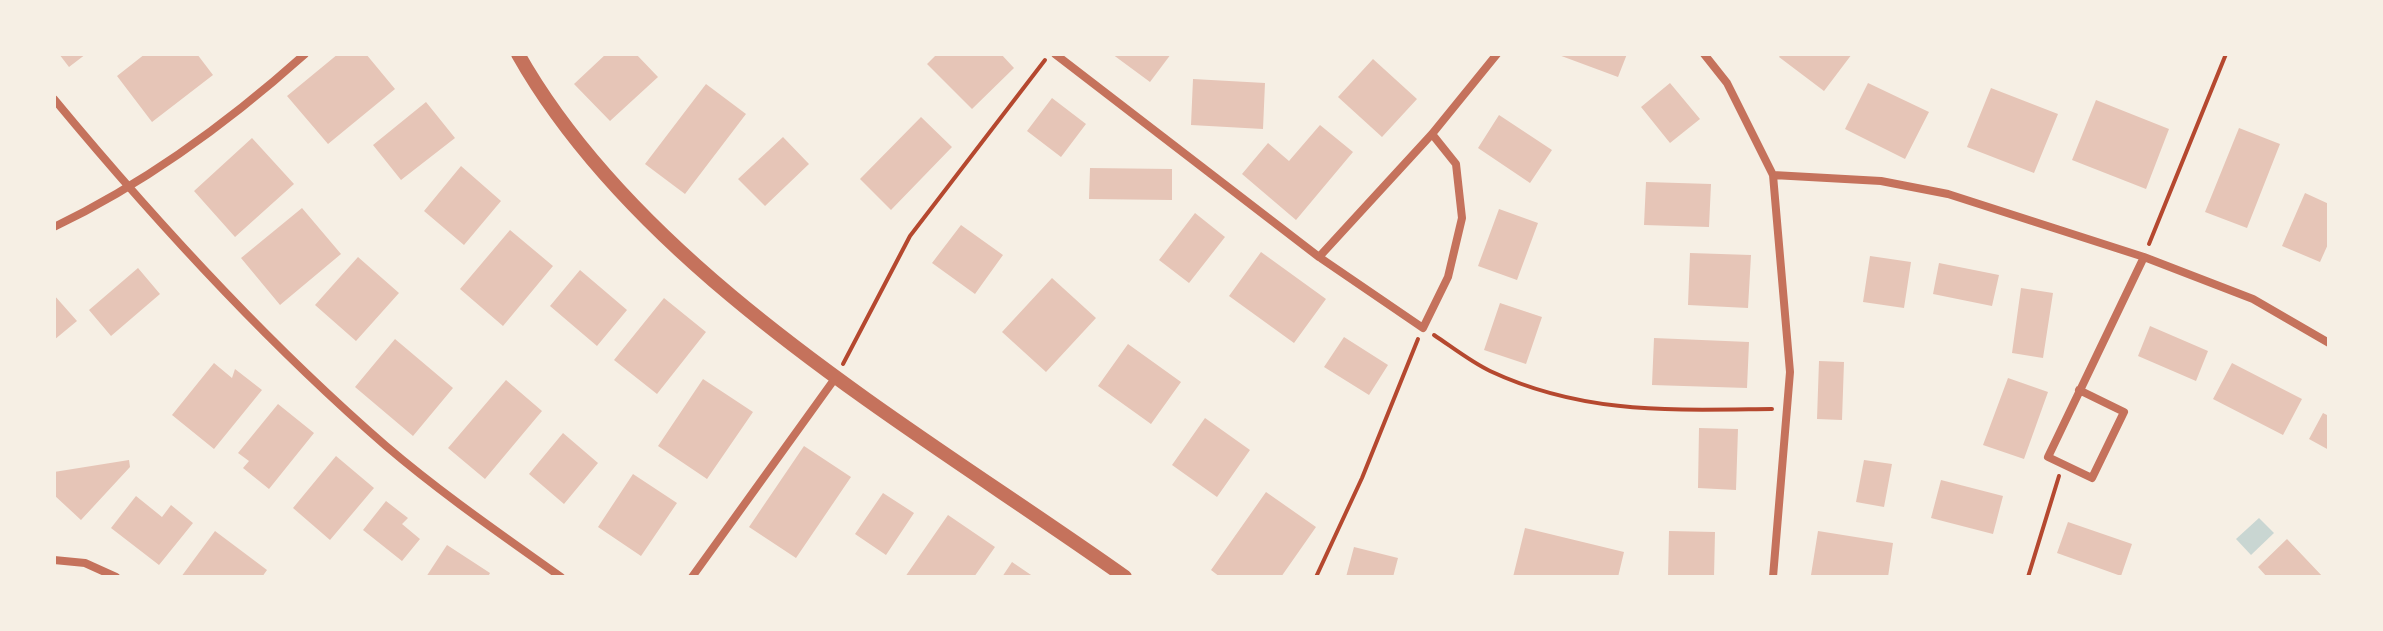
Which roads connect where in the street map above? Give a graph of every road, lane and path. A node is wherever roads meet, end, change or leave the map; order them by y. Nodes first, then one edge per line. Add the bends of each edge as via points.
1 (305, 54) edge
2 (518, 54) edge
3 (1052, 54) edge
4 (1497, 54) edge
5 (1704, 54) edge
6 (2226, 54) edge
7 (54, 99) edge
8 (1432, 134) junction
9 (1773, 175) junction
10 (128, 189) junction
11 (54, 227) edge
12 (1319, 257) junction
13 (2144, 257) junction
14 (1423, 328) junction
15 (2329, 343) edge
16 (836, 377) junction
17 (2079, 390) junction
18 (1787, 409) junction
19 (2063, 464) junction
20 (54, 560) edge
21 (116, 577) edge
22 (561, 577) edge
23 (692, 577) edge
24 (1125, 577) edge
25 (1316, 577) edge
26 (1773, 577) edge
27 (2028, 577) edge

1 - 10 street
2 - 16 street via 573,138 635,208
3 - 12 street
3 - 16 path via 910,236
4 - 8 street
5 - 9 street via 1727,83
6 - 13 path
7 - 10 street
8 - 12 street
8 - 14 street via 1456,164 1462,218 1448,277
9 - 13 street via 1881,181 1948,194
9 - 18 street via 1790,372
10 - 11 street
10 - 22 street via 314,381 444,492
12 - 14 street
13 - 15 street via 2253,299
13 - 17 street
14 - 18 path via 1488,371 1556,397 1635,410
14 - 25 path
16 - 23 street
16 - 24 street
17 - 19 street via 2048,457
17 - 19 street via 2124,412 2092,478
18 - 26 street
19 - 27 path
20 - 21 street via 85,563

